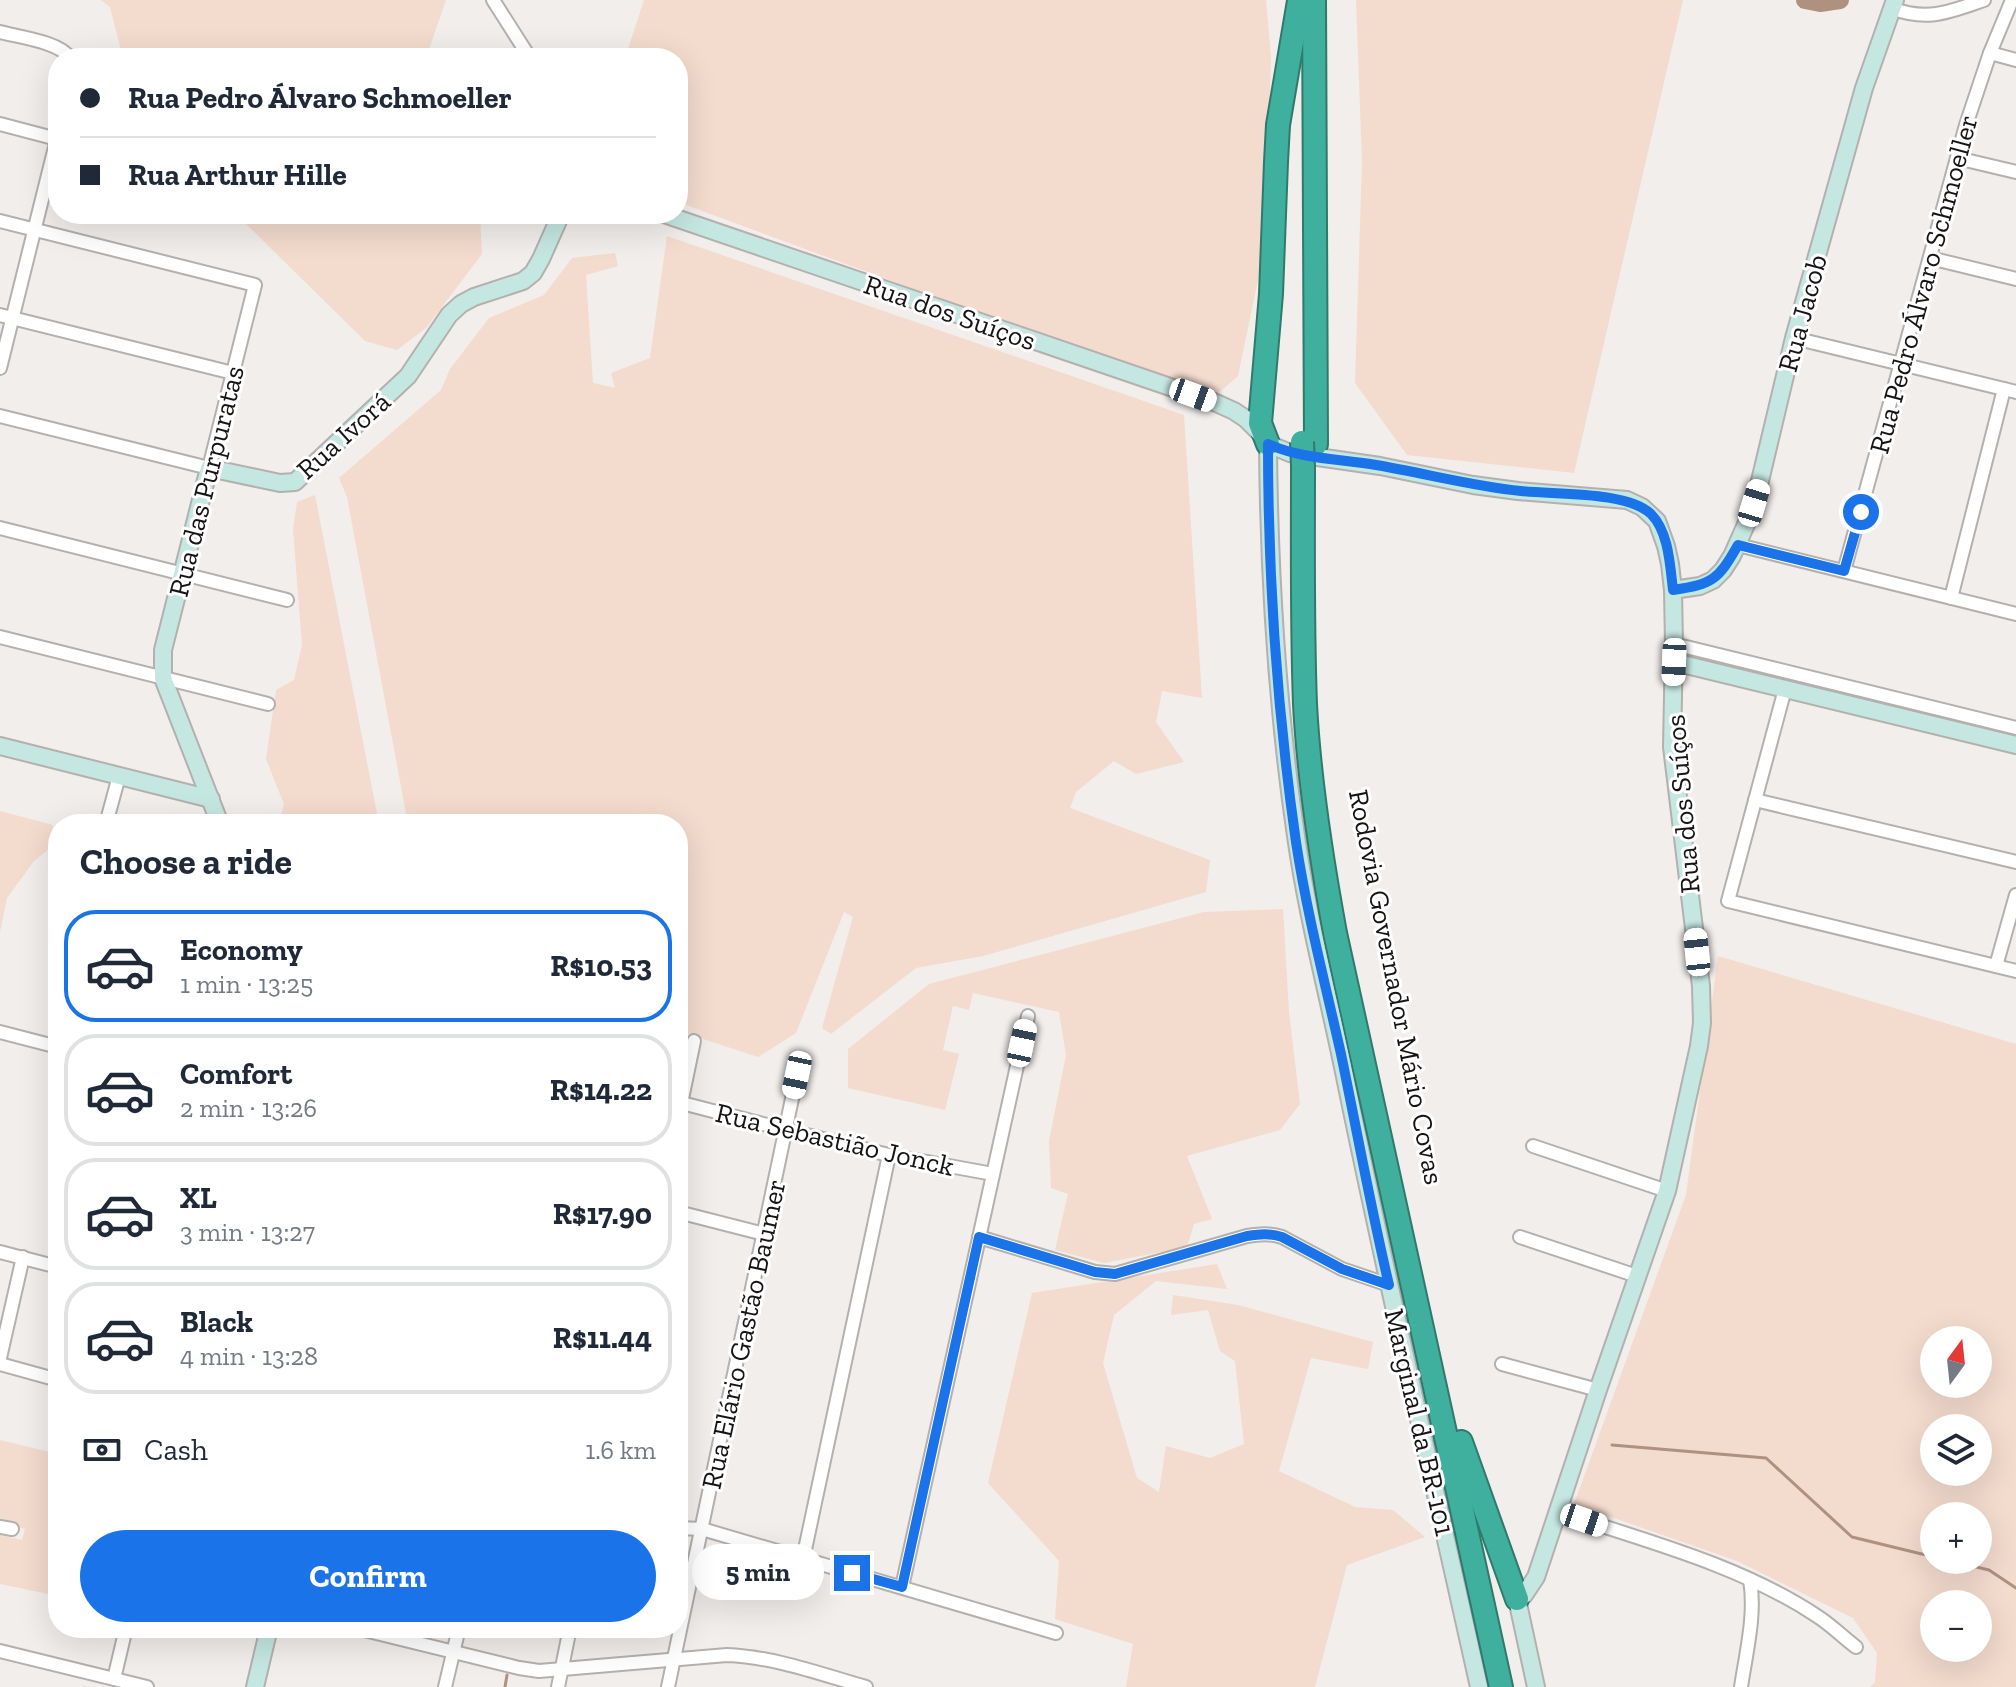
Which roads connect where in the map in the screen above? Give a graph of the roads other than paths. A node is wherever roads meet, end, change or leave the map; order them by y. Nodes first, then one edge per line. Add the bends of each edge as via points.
1 (493, 0) edge
2 (1299, 0) edge
3 (1314, 0) edge
4 (1984, 0) edge
5 (2012, 0) edge
6 (1893, 4) edge
7 (0, 32) edge
8 (60, 48) edge
9 (524, 48) edge
10 (1990, 53) junction
11 (2016, 60) edge
12 (0, 124) edge
13 (48, 135) edge
14 (1957, 158) junction
15 (2016, 172) edge
16 (48, 177) edge
17 (0, 221) edge
18 (688, 222) edge
19 (557, 224) edge
20 (35, 230) junction
21 (1930, 258) junction
22 (2016, 279) edge
23 (6, 317) edge
24 (1794, 338) junction
25 (1901, 364) junction
26 (0, 368) edge
27 (233, 373) junction
28 (2010, 391) edge
29 (1261, 401) junction
30 (1234, 411) junction
31 (0, 416) edge
32 (1309, 443) junction
33 (1268, 444) junction
34 (1309, 467) junction
35 (209, 468) junction
36 (0, 528) edge
37 (1738, 545) junction
38 (1844, 571) junction
39 (182, 574) junction
40 (1673, 590) junction
41 (1951, 598) junction
42 (287, 600) dead end
43 (2016, 614) edge
44 (0, 637) edge
45 (1674, 644) junction
46 (1674, 662) junction
47 (163, 678) junction
48 (1785, 689) junction
49 (268, 704) dead end
50 (2016, 728) edge
51 (2016, 743) edge
52 (0, 746) edge
53 (119, 776) junction
54 (211, 799) junction
55 (1755, 800) junction
56 (109, 814) edge
57 (216, 814) edge
58 (2016, 862) edge
59 (2016, 895) edge
60 (1996, 966) junction
61 (2016, 971) edge
62 (1028, 1016) dead end
63 (0, 1032) edge
64 (694, 1041) dead end
65 (48, 1044) edge
66 (688, 1067) edge
67 (797, 1075) dead end
68 (688, 1104) edge
69 (786, 1130) junction
70 (1533, 1146) dead end
71 (889, 1155) junction
72 (993, 1174) junction
73 (1667, 1191) junction
74 (688, 1215) edge
75 (764, 1234) junction
76 (979, 1237) junction
77 (1520, 1237) dead end
78 (0, 1252) edge
79 (23, 1257) junction
80 (48, 1264) edge
81 (1637, 1276) junction
82 (1389, 1285) junction
83 (1, 1353) edge
84 (0, 1364) edge
85 (1502, 1364) dead end
86 (48, 1377) edge
87 (1598, 1390) junction
88 (1461, 1442) junction
89 (1559, 1512) junction
90 (688, 1528) edge
91 (702, 1529) junction
92 (803, 1559) junction
93 (1750, 1580) junction
94 (902, 1587) junction
95 (688, 1594) edge
96 (1517, 1599) junction
97 (1056, 1633) dead end
98 (124, 1638) edge
99 (267, 1638) edge
100 (396, 1638) edge
101 (456, 1638) edge
102 (568, 1638) edge
103 (679, 1638) edge
104 (1856, 1647) dead end
105 (0, 1651) edge
106 (453, 1652) junction
107 (674, 1660) junction
108 (562, 1670) junction
109 (114, 1679) junction
110 (147, 1687) edge
111 (255, 1687) edge
112 (445, 1687) edge
113 (558, 1687) edge
114 (668, 1687) edge
115 (866, 1687) edge
116 (1479, 1687) edge
117 (1501, 1687) edge
118 (1516, 1687) edge
119 (1536, 1687) edge
120 (1741, 1687) edge

1 - 9 street
2 - 29 highway via 1278,125
2 - 32 highway, Rodovia Governador Mário Covas
3 - 32 highway, Rodovia Governador Mário Covas
4 - 6 street via 1923,16
5 - 10 street, Rua Pedro Álvaro Schmoeller
6 - 24 street, Rua Jacob
7 - 8 street
10 - 11 street
10 - 14 street, Rua Pedro Álvaro Schmoeller
12 - 13 street
14 - 15 street
14 - 21 street, Rua Pedro Álvaro Schmoeller
16 - 20 street
17 - 20 street
18 - 30 street, Rua dos Suíços
19 - 35 street, Rua Ivorá via 533,273 461,304 408,376 295,482
20 - 23 street
20 - 27 street, Rua das Purpuratas via 255,285
21 - 22 street
21 - 25 street, Rua Pedro Álvaro Schmoeller
23 - 26 street
23 - 27 street
24 - 25 street
24 - 37 street, Rua Jacob via 1759,485
25 - 28 street
25 - 38 street, Rua Pedro Álvaro Schmoeller
27 - 35 street, Rua das Purpuratas
28 - 41 street
29 - 30 street
29 - 33 highway via 1260,423
30 - 33 street, Rua dos Suíços
31 - 35 street, Rua Ivorá
32 - 34 highway, Rodovia Governador Mário Covas, bridge
33 - 40 street, Rua dos Suíços via 1290,453 1473,485 1636,503 1662,531
33 - 82 street, Marginal da BR-101 via 1273,612 1296,838
34 - 88 highway, Rodovia Governador Mário Covas via 1320,709 1334,848
34 - 117 highway, Rodovia Governador Mário Covas via 1305,704 1321,853
35 - 39 street, Rua das Purpuratas
36 - 39 street
37 - 38 street
37 - 40 street, Rua Jacob via 1713,580
38 - 41 street
39 - 42 street
39 - 47 street, Rua das Purpuratas via 163,650
40 - 45 street, Rua dos Suíços
41 - 43 street
44 - 47 street
45 - 46 street, Rua dos Suíços
45 - 50 street
46 - 48 street
46 - 73 street, Rua dos Suíços via 1672,747 1703,1003 1699,1046
47 - 49 street
47 - 54 street
48 - 51 street
48 - 55 street
52 - 53 street
53 - 54 street
53 - 56 street
54 - 57 street
55 - 58 street
55 - 60 street via 1728,901
59 - 60 street
60 - 61 street
62 - 72 street
63 - 65 street
64 - 66 street
67 - 69 street, Rua Elário Gastão Baumer
68 - 69 street, Rua Sebastião Jonck
69 - 71 street, Rua Sebastião Jonck
69 - 75 street, Rua Elário Gastão Baumer
70 - 73 street
71 - 72 street, Rua Sebastião Jonck
71 - 92 street
72 - 76 street
73 - 81 street, Rua dos Suíços
74 - 75 street
75 - 91 street, Rua Elário Gastão Baumer
76 - 82 street via 1115,1274 1247,1236 1272,1234 1342,1269
76 - 94 street
77 - 81 street
78 - 79 street
79 - 80 street
79 - 83 street
81 - 87 street, Rua dos Suíços
82 - 116 street, Marginal da BR-101
84 - 86 street
85 - 87 street
87 - 89 street, Rua dos Suíços
88 - 96 highway
88 - 118 highway, Rodovia Governador Mário Covas
89 - 93 street
89 - 96 street, Rua dos Suíços via 1536,1577
90 - 91 street
91 - 92 street
91 - 95 street, Rua Elário Gastão Baumer
92 - 94 street
93 - 104 street via 1814,1614
93 - 120 street via 1752,1611
94 - 97 street
96 - 119 street
98 - 109 street
99 - 111 street
100 - 106 street
101 - 106 street
102 - 108 street
103 - 107 street, Rua Elário Gastão Baumer
105 - 109 street
106 - 108 street via 529,1670
106 - 112 street
107 - 108 street
107 - 114 street, Rua Elário Gastão Baumer
107 - 115 street via 752,1657
108 - 113 street
109 - 110 street

